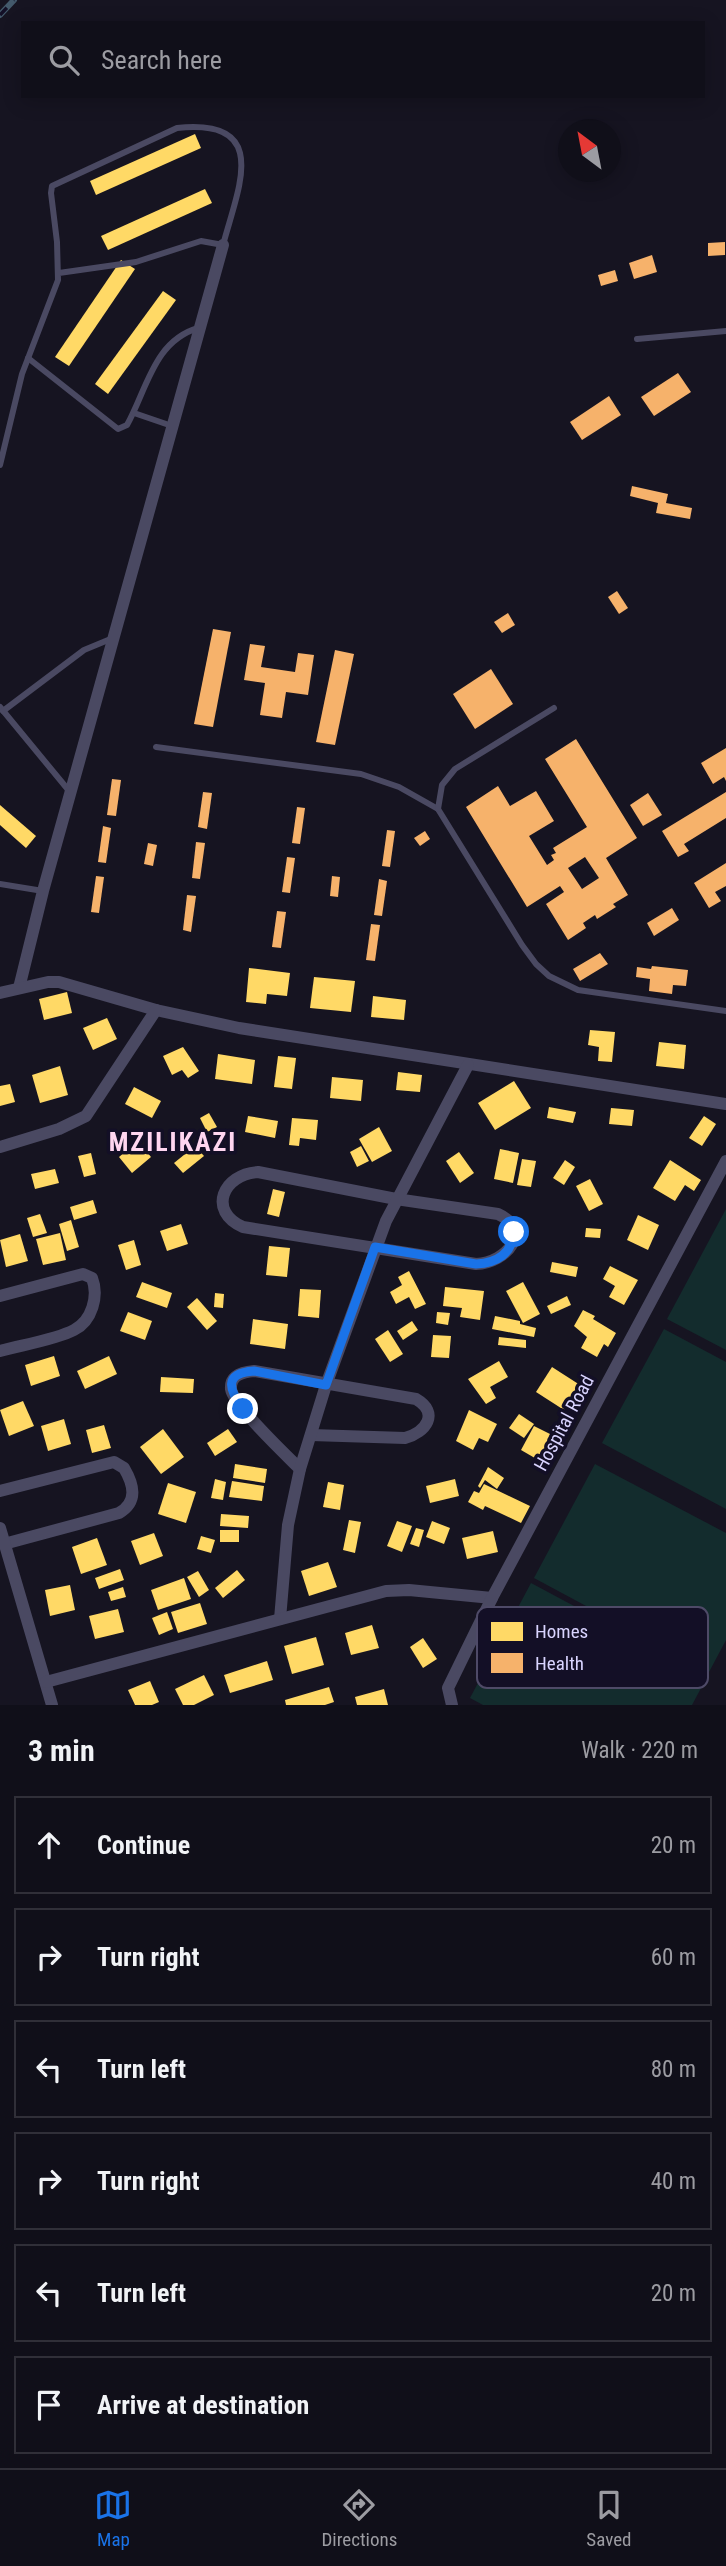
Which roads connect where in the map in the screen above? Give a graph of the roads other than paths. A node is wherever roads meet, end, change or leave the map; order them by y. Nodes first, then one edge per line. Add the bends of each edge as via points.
1 (223, 245) junction
2 (59, 273) junction
3 (200, 328) junction
4 (726, 331) edge
5 (637, 339) dead end
6 (29, 358) junction
7 (134, 413) junction
8 (173, 427) junction
9 (0, 465) edge
10 (115, 638) junction
11 (554, 708) dead end
12 (1, 709) edge
13 (156, 747) dead end
14 (71, 794) junction
15 (438, 810) junction
16 (0, 884) edge
17 (43, 891) junction
18 (19, 988) junction
19 (0, 993) edge
20 (156, 1010) junction
21 (726, 1011) edge
22 (468, 1065) junction
23 (726, 1104) edge
24 (0, 1147) edge
25 (726, 1161) edge
26 (396, 1199) junction
27 (375, 1247) junction
28 (0, 1296) edge
29 (0, 1351) edge
30 (326, 1385) junction
31 (311, 1435) junction
32 (300, 1469) junction
33 (0, 1491) edge
34 (0, 1528) edge
35 (4, 1544) junction
36 (492, 1598) junction
37 (488, 1607) edge
38 (280, 1619) junction
39 (477, 1629) edge
40 (46, 1682) junction
41 (52, 1705) edge
42 (452, 1705) edge

1 - 2 lane via 201,241 136,262
1 - 2 lane via 243,157 235,140 220,130 177,128 52,186
1 - 3 street
2 - 6 lane
3 - 7 lane via 178,336 164,351
3 - 8 street
4 - 5 lane
6 - 7 lane via 114,427 123,428
6 - 9 lane
7 - 8 lane
8 - 10 street
10 - 12 lane via 84,650
10 - 14 street
11 - 15 lane via 446,776
12 - 14 lane
13 - 15 lane via 361,774 399,787
14 - 17 street
15 - 21 lane via 522,946 549,976 578,990
16 - 17 lane
17 - 18 street
18 - 19 street
18 - 20 street via 48,982 69,984
20 - 22 street
20 - 24 street via 86,1116
22 - 23 street
22 - 26 street
25 - 36 street, Hospital Road
26 - 27 street
26 - 27 street via 499,1214 511,1224 513,1243 508,1252 488,1264
26 - 27 street via 258,1172 235,1178 223,1195 227,1216 243,1227
27 - 30 street
28 - 29 street via 83,1273 92,1278 95,1289 88,1318 74,1330
30 - 31 street
30 - 31 street via 416,1399 423,1403 428,1420 425,1429 405,1438
30 - 32 street via 242,1371 230,1387 251,1418
31 - 32 street
32 - 38 street via 285,1542
33 - 35 street via 114,1462 124,1468 134,1494 127,1509 119,1513
34 - 35 street
35 - 40 street
36 - 37 street, Hospital Road
36 - 38 street via 398,1590
38 - 40 street
39 - 42 street, Hospital Road via 448,1688
40 - 41 street

